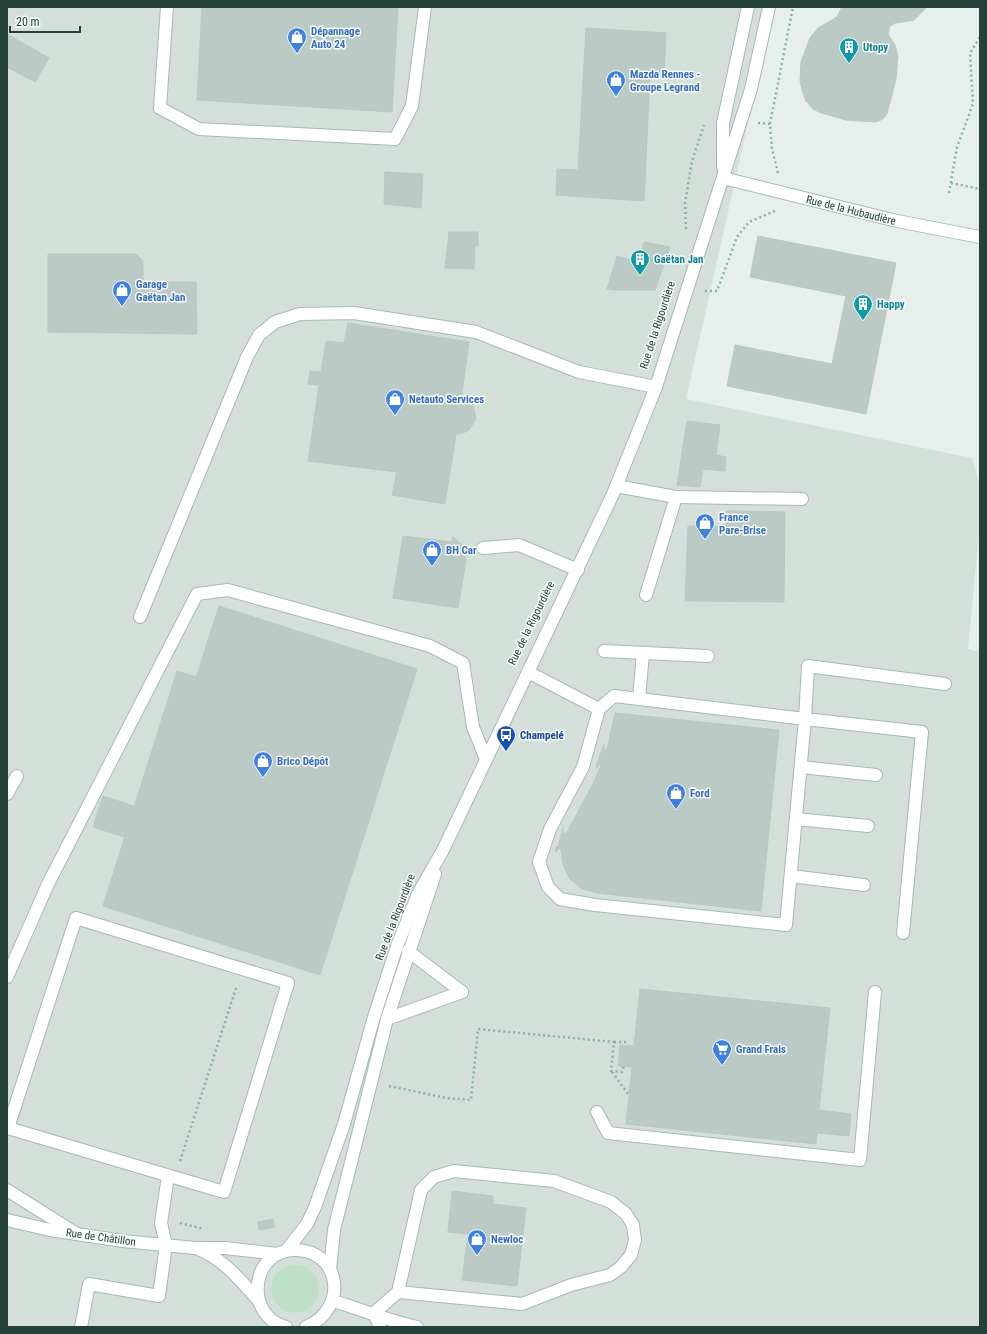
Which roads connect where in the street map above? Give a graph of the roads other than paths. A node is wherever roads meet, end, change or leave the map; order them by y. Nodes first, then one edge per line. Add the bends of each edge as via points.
1 (167, 7) edge
2 (425, 7) edge
3 (748, 7) edge
4 (769, 7) edge
5 (723, 178) junction
6 (980, 237) edge
7 (656, 387) junction
8 (616, 486) junction
9 (676, 497) junction
10 (802, 500) dead end
11 (483, 548) dead end
12 (578, 570) junction
13 (646, 595) dead end
14 (140, 617) dead end
15 (604, 651) dead end
16 (643, 653) junction
17 (708, 656) dead end
18 (528, 672) junction
19 (945, 684) dead end
20 (639, 699) junction
21 (599, 709) junction
22 (805, 719) junction
23 (486, 759) junction
24 (801, 767) junction
25 (876, 774) dead end
26 (17, 776) dead end
27 (7, 794) edge
28 (796, 819) junction
29 (868, 826) dead end
30 (443, 850) junction
31 (791, 876) junction
32 (864, 885) dead end
33 (903, 933) dead end
34 (408, 951) junction
35 (7, 977) edge
36 (875, 992) dead end
37 (386, 1019) junction
38 (597, 1112) dead end
39 (173, 1178) junction
40 (7, 1190) edge
41 (7, 1220) edge
42 (78, 1235) junction
43 (166, 1245) junction
44 (195, 1248) junction
45 (282, 1253) junction
46 (330, 1270) junction
47 (398, 1292) junction
48 (258, 1300) junction
49 (333, 1301) junction
50 (374, 1313) junction
51 (266, 1316) junction
52 (321, 1322) edge
53 (81, 1327) edge
54 (272, 1327) edge
55 (286, 1327) edge
56 (306, 1327) edge
57 (380, 1327) edge
58 (417, 1327) edge

1 - 2 street via 160,108 199,129 395,139 412,106
3 - 5 street, Rue de la Rigourdière via 723,123
4 - 5 street, Rue de la Rigourdière via 751,89
5 - 6 street, Rue de la Hubaudière via 897,221
5 - 7 street, Rue de la Rigourdière
7 - 8 street, Rue de la Rigourdière
7 - 14 street via 578,372 476,332 354,313 300,314 275,322 259,335 247,357
8 - 9 street
8 - 12 street, Rue de la Rigourdière
9 - 10 street
9 - 13 street
11 - 12 street via 519,545
12 - 18 street, Rue de la Rigourdière
15 - 16 street
16 - 17 street
16 - 20 street
18 - 21 street
18 - 23 street, Rue de la Rigourdière
19 - 22 street via 808,666
20 - 21 street via 614,696
20 - 22 street
21 - 31 street via 583,767 550,829 539,862 548,887 560,899 594,905 786,925
22 - 24 street
22 - 33 street via 922,732
23 - 30 street, Rue de la Rigourdière
23 - 35 street via 473,727 463,663 430,646 228,590 198,594 48,884
24 - 25 street
24 - 28 street
26 - 27 street
28 - 29 street
28 - 31 street
30 - 34 street, Rue de la Rigourdière
30 - 45 street, Rue de la Rigourdière via 418,894 397,946 344,1124 315,1207 307,1224
31 - 32 street
34 - 37 street, Rue de la Rigourdière
34 - 37 street via 462,992
36 - 38 street via 860,1160 608,1132
37 - 46 street, Rue de la Rigourdière via 334,1230
39 - 39 street via 8,1128 76,918 288,983 224,1192
39 - 43 street via 161,1223
40 - 42 street
41 - 42 street, Rue de Châtillon
42 - 43 street, Rue de Châtillon
43 - 44 street, Rue de Châtillon
43 - 53 street via 159,1296 89,1284
44 - 45 street, Rue de Châtillon
44 - 48 street, Rue de Châtillon via 232,1270
45 - 46 street, Rue de Châtillon via 295,1250 311,1253
45 - 48 street, Rue de la Rigourdière via 270,1259 260,1273 257,1282
46 - 49 street, Rue de la Rigourdière via 334,1290
47 - 47 street via 421,1190 434,1177 454,1171 554,1181 611,1202 626,1214 633,1225 635,1240 631,1255 610,1275 571,1285 522,1304
47 - 50 street
48 - 51 street
49 - 50 street
49 - 52 street
50 - 57 street
50 - 58 street via 400,1324
51 - 54 street
51 - 55 street
52 - 56 street

